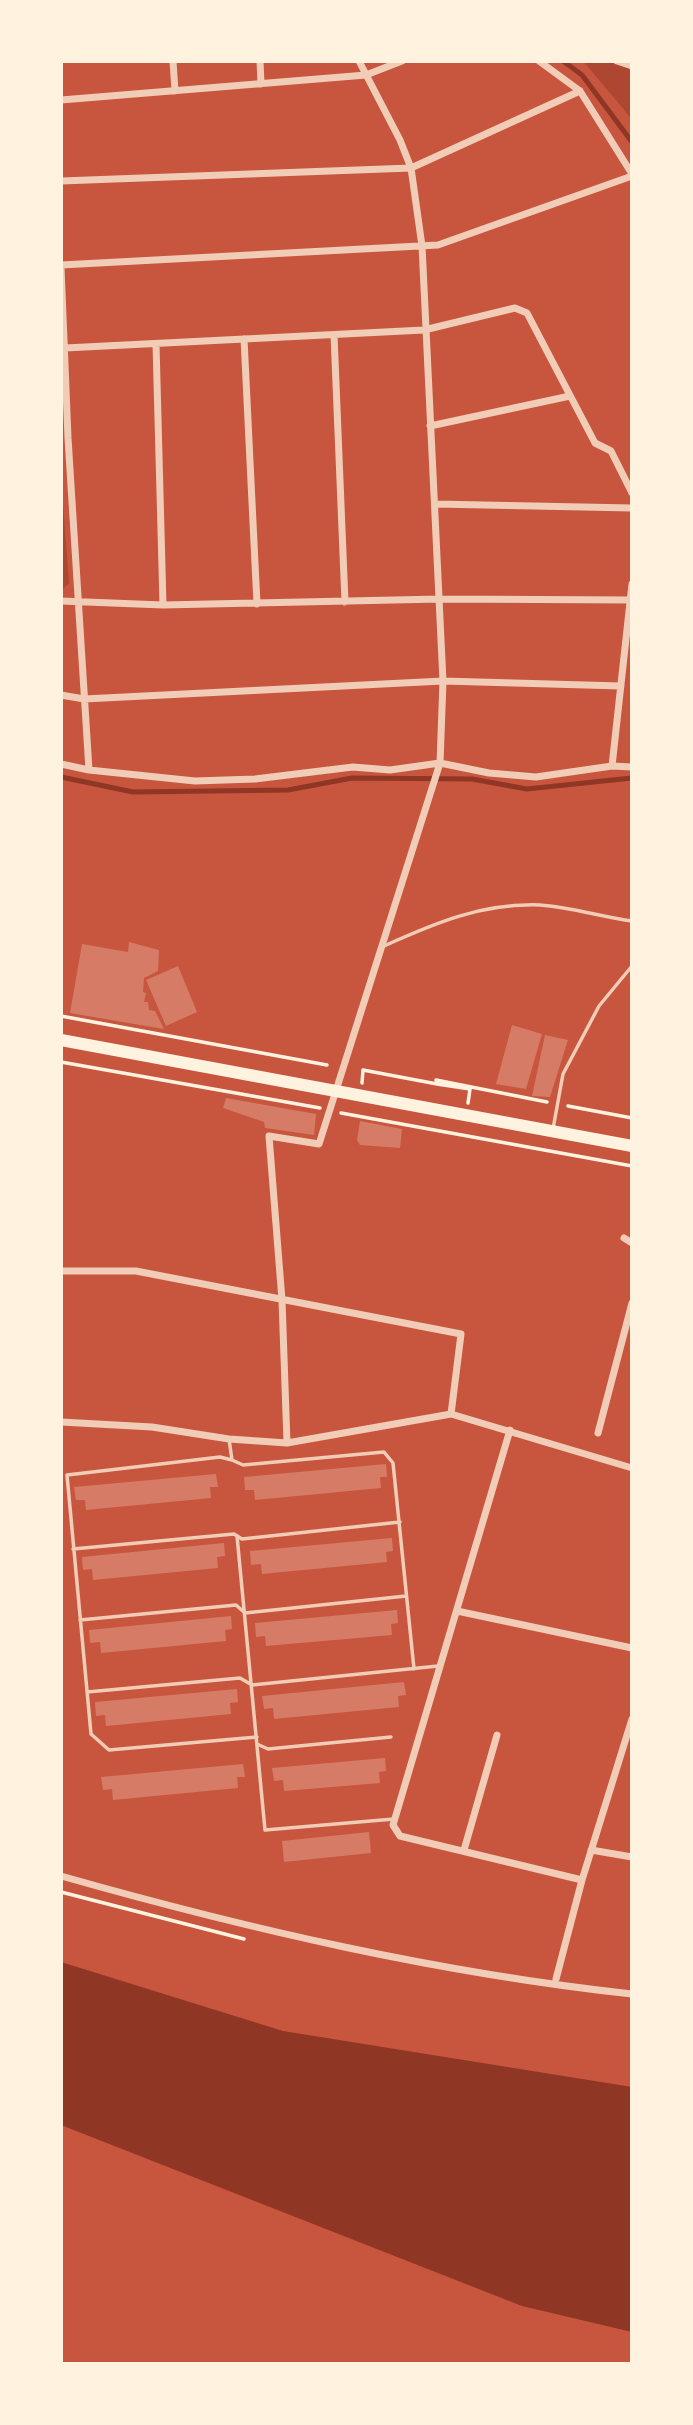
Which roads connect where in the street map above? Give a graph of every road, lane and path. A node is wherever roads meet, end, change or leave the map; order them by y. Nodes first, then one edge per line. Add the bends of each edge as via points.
1 (173, 61) edge
2 (260, 61) edge
3 (359, 61) edge
4 (402, 61) edge
5 (539, 61) edge
6 (617, 61) edge
7 (631, 64) edge
8 (366, 75) junction
9 (261, 83) junction
10 (580, 90) junction
11 (176, 91) junction
12 (61, 100) edge
13 (411, 168) junction
14 (632, 175) edge
15 (61, 181) edge
16 (422, 246) junction
17 (61, 266) edge
18 (424, 330) junction
19 (334, 335) junction
20 (244, 339) junction
21 (156, 344) junction
22 (65, 348) junction
23 (570, 396) junction
24 (430, 426) junction
25 (65, 441) edge
26 (632, 493) edge
27 (435, 504) junction
28 (632, 509) edge
29 (632, 584) edge
30 (440, 599) junction
31 (631, 600) edge
32 (61, 601) edge
33 (345, 602) junction
34 (78, 604) junction
35 (257, 604) junction
36 (163, 605) junction
37 (443, 681) junction
38 (621, 685) junction
39 (61, 695) edge
40 (84, 699) junction
41 (61, 764) edge
42 (612, 766) junction
43 (439, 767) junction
44 (632, 767) edge
45 (89, 770) junction
46 (632, 921) edge
47 (379, 948) junction
48 (632, 965) edge
49 (61, 1016) edge
50 (61, 1040) edge
51 (61, 1062) edge
52 (327, 1065) dead end
53 (438, 1084) junction
54 (333, 1090) junction
55 (470, 1090) dead end
56 (360, 1096) junction
57 (557, 1104) junction
58 (328, 1110) junction
59 (355, 1116) junction
60 (632, 1118) edge
61 (552, 1131) junction
62 (632, 1146) edge
63 (632, 1166) edge
64 (624, 1238) dead end
65 (632, 1243) edge
66 (61, 1271) edge
67 (282, 1300) junction
68 (632, 1303) edge
69 (451, 1414) junction
70 (61, 1422) edge
71 (510, 1430) junction
72 (598, 1433) dead end
73 (229, 1439) junction
74 (287, 1443) junction
75 (232, 1461) junction
76 (632, 1468) edge
77 (400, 1522) junction
78 (237, 1536) junction
79 (74, 1549) junction
80 (407, 1596) junction
81 (457, 1611) junction
82 (245, 1613) junction
83 (80, 1620) junction
84 (632, 1648) edge
85 (440, 1666) junction
86 (414, 1669) junction
87 (252, 1685) junction
88 (87, 1692) junction
89 (632, 1719) edge
90 (497, 1735) dead end
91 (257, 1737) junction
92 (391, 1737) dead end
93 (257, 1744) junction
94 (395, 1818) junction
95 (464, 1850) junction
96 (591, 1850) junction
97 (632, 1857) edge
98 (61, 1876) edge
99 (582, 1880) junction
100 (556, 1979) dead end
101 (632, 1994) edge

1 - 11 street
2 - 9 street
3 - 8 street
4 - 8 street
5 - 10 street
6 - 7 street
8 - 9 street
8 - 13 street
9 - 11 street
10 - 13 street
10 - 14 street
11 - 12 street
13 - 15 street
13 - 16 street
14 - 16 street via 438,245
16 - 17 street
16 - 18 street
17 - 22 street
18 - 19 street
18 - 23 street via 515,307 527,313
18 - 24 street
19 - 20 street
19 - 33 street
20 - 21 street
20 - 35 street
21 - 22 street
21 - 36 street
22 - 25 street
23 - 24 street
23 - 26 street via 596,443 611,451
24 - 27 street
25 - 34 street
27 - 28 street
27 - 30 street
29 - 31 street
30 - 31 street
30 - 33 street
30 - 37 street
31 - 38 street
32 - 34 street
33 - 35 street
34 - 36 street
34 - 40 street
35 - 36 street
37 - 38 street
37 - 40 street
37 - 43 street
38 - 42 street
39 - 40 street
40 - 45 street
41 - 45 street
42 - 43 street via 536,777
42 - 44 street
43 - 45 street via 352,767 207,780
43 - 47 street
46 - 47 lane via 542,905 494,906 449,917
47 - 54 street
48 - 57 lane via 599,1006 562,1074
49 - 52 path
50 - 54 main road
51 - 58 path
53 - 55 path
53 - 56 path via 363,1070
53 - 57 path via 436,1080
54 - 56 main road
54 - 58 street
56 - 59 path
56 - 61 main road
57 - 60 path
57 - 61 lane
58 - 59 path
58 - 67 street via 318,1144 270,1136
59 - 63 path
61 - 62 main road
64 - 65 street
66 - 67 street via 135,1271
67 - 69 street via 461,1334
67 - 74 street
68 - 72 street
69 - 71 street
69 - 74 street
70 - 73 street via 152,1427
71 - 76 street
71 - 81 street
73 - 74 street
73 - 75 lane
75 - 77 lane via 243,1465 384,1452 393,1463
75 - 79 lane via 220,1457 67,1475
77 - 78 lane
77 - 80 lane
78 - 79 lane
78 - 82 lane
79 - 83 lane
80 - 82 lane
80 - 86 lane
81 - 84 street
81 - 85 street
82 - 83 lane via 236,1605
82 - 87 lane
83 - 88 lane
85 - 86 lane
85 - 94 street
86 - 87 lane
87 - 88 lane via 240,1678
87 - 91 lane
88 - 91 lane via 91,1734 109,1750
89 - 96 street
90 - 95 street
91 - 93 lane
92 - 93 lane via 268,1749
93 - 94 lane via 265,1830
94 - 95 street via 393,1825 400,1836
95 - 99 street
96 - 97 street
96 - 99 street
98 - 101 street via 193,1914 360,1950 555,1986
99 - 100 street

